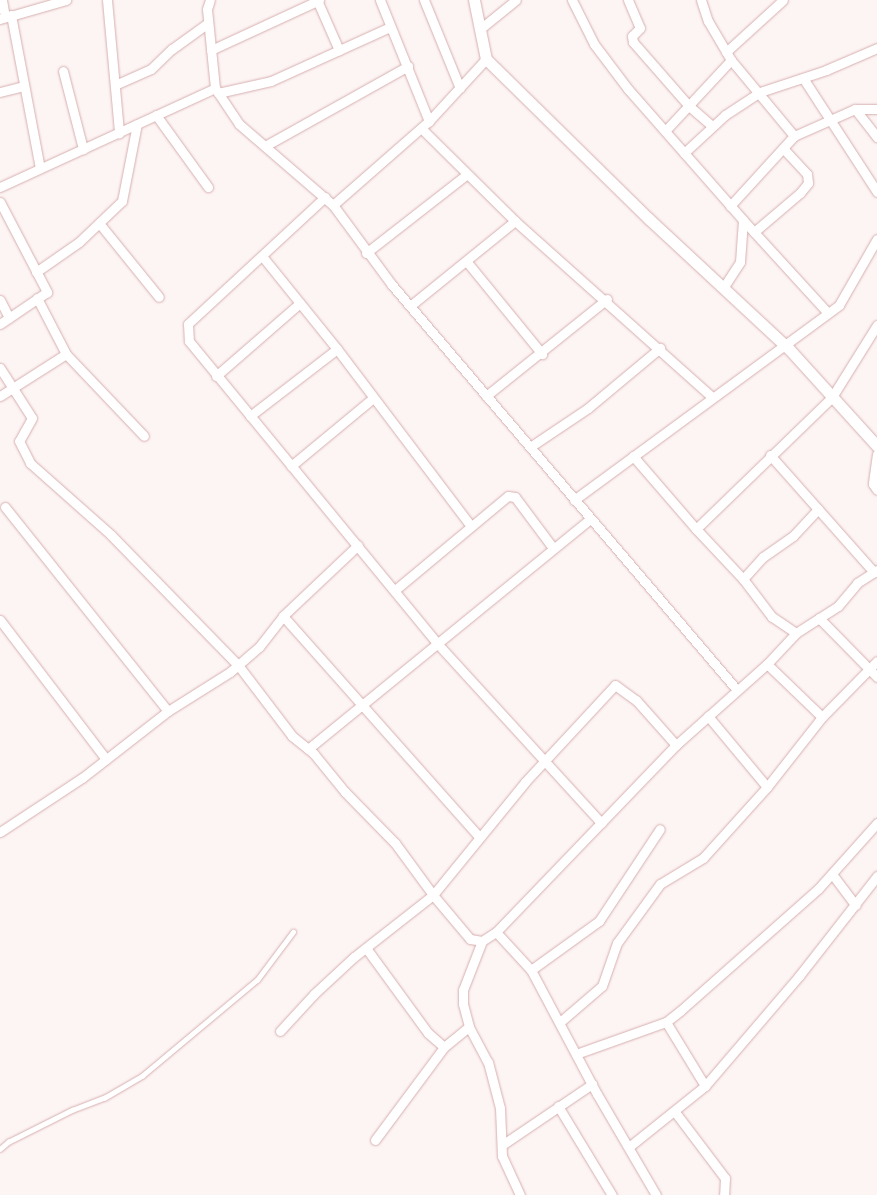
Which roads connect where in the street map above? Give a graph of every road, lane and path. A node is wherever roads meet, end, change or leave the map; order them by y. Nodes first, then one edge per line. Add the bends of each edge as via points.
1 (2, 0) edge
2 (63, 0) edge
3 (107, 0) edge
4 (210, 0) edge
5 (318, 0) edge
6 (380, 0) edge
7 (424, 0) edge
8 (474, 0) edge
9 (516, 0) edge
10 (572, 0) edge
11 (628, 0) edge
12 (701, 0) edge
13 (783, 0) edge
14 (6, 17) edge
15 (208, 23) junction
16 (390, 27) junction
17 (480, 28) junction
18 (877, 48) edge
19 (211, 50) junction
20 (339, 50) junction
21 (728, 56) junction
22 (486, 59) junction
23 (408, 66) junction
24 (63, 71) dead end
25 (803, 78) junction
26 (115, 85) junction
27 (24, 86) junction
28 (460, 88) junction
29 (216, 91) junction
30 (0, 92) edge
31 (760, 92) junction
32 (689, 106) junction
33 (855, 109) junction
34 (877, 109) edge
35 (156, 116) junction
36 (829, 119) junction
37 (429, 121) junction
38 (138, 124) junction
39 (712, 126) junction
40 (422, 129) junction
41 (665, 131) junction
42 (119, 132) junction
43 (794, 136) junction
44 (877, 136) edge
45 (264, 146) junction
46 (783, 148) junction
47 (83, 149) junction
48 (684, 153) junction
49 (40, 168) junction
50 (467, 174) junction
51 (0, 187) edge
52 (208, 187) dead end
53 (877, 192) edge
54 (325, 197) junction
55 (0, 202) edge
56 (333, 205) junction
57 (730, 206) junction
58 (743, 220) junction
59 (515, 221) junction
60 (99, 223) junction
61 (754, 232) junction
62 (877, 239) edge
63 (366, 253) junction
64 (262, 256) junction
65 (467, 262) junction
66 (36, 272) junction
67 (723, 288) junction
68 (159, 297) dead end
69 (37, 298) junction
70 (0, 300) edge
71 (607, 300) junction
72 (300, 303) junction
73 (410, 306) junction
74 (828, 313) junction
75 (9, 318) junction
76 (0, 324) edge
77 (877, 325) edge
78 (784, 344) junction
79 (660, 348) junction
80 (337, 349) junction
81 (66, 354) junction
82 (542, 354) junction
83 (0, 368) edge
84 (216, 376) junction
85 (14, 388) junction
86 (0, 396) edge
87 (486, 396) junction
88 (712, 397) junction
89 (832, 397) junction
90 (372, 399) junction
91 (250, 416) junction
92 (144, 436) dead end
93 (877, 446) edge
94 (530, 447) junction
95 (877, 454) edge
96 (770, 455) junction
97 (633, 456) junction
98 (290, 466) junction
99 (877, 490) edge
100 (574, 500) junction
101 (5, 508) dead end
102 (818, 509) junction
103 (590, 519) junction
104 (470, 525) junction
105 (696, 529) junction
106 (358, 545) junction
107 (553, 548) junction
108 (875, 571) edge
109 (743, 579) junction
110 (394, 590) junction
111 (284, 616) junction
112 (818, 618) junction
113 (0, 620) edge
114 (796, 633) junction
115 (436, 642) junction
116 (877, 661) edge
117 (767, 664) junction
118 (238, 665) junction
119 (870, 669) junction
120 (877, 677) edge
121 (737, 690) junction
122 (360, 703) junction
123 (168, 711) junction
124 (708, 716) junction
125 (822, 717) junction
126 (678, 743) junction
127 (308, 748) junction
128 (106, 759) junction
129 (544, 763) junction
130 (767, 787) junction
131 (601, 823) junction
132 (877, 824) edge
133 (660, 829) dead end
134 (0, 832) edge
135 (478, 836) junction
136 (832, 874) junction
137 (877, 876) edge
138 (432, 895) junction
139 (856, 905) junction
140 (293, 932) dead end
141 (496, 932) junction
142 (482, 941) junction
143 (366, 948) junction
144 (531, 970) junction
145 (560, 1022) junction
146 (666, 1022) junction
147 (469, 1027) junction
148 (280, 1031) dead end
149 (444, 1047) junction
150 (576, 1054) junction
151 (592, 1084) junction
152 (705, 1086) junction
153 (558, 1106) junction
154 (675, 1112) junction
155 (375, 1140) dead end
156 (502, 1145) junction
157 (630, 1146) junction
158 (0, 1149) edge
159 (520, 1195) edge
160 (612, 1195) edge
161 (656, 1195) edge
162 (724, 1195) edge

1 - 14 street
2 - 14 street
3 - 26 street
4 - 15 street
5 - 19 street
5 - 20 street
6 - 16 street
7 - 28 street
8 - 17 street
9 - 17 street
10 - 41 street via 594,44
11 - 32 street via 640,28 632,36 633,42
12 - 21 street via 708,21
13 - 21 street
14 - 27 street
15 - 19 street
15 - 26 street via 151,69
16 - 20 street
16 - 23 street
17 - 22 street
18 - 25 street
19 - 29 street
20 - 29 street via 271,81
21 - 31 street
21 - 32 street
22 - 28 street
22 - 67 street
23 - 37 street
23 - 45 street
24 - 47 street
25 - 31 street
25 - 36 street
26 - 42 street
27 - 30 street
27 - 49 street
28 - 37 street
29 - 35 street
29 - 45 street via 239,124
31 - 39 street
31 - 43 street
32 - 39 street
32 - 41 street
33 - 34 street
33 - 36 street
33 - 44 street
35 - 38 street
35 - 52 street
36 - 43 street
36 - 53 street
37 - 40 street
38 - 42 street
38 - 60 street via 122,201
39 - 48 street
40 - 50 street
40 - 56 street
41 - 48 street
42 - 47 street
43 - 46 street
45 - 54 street
46 - 57 street
46 - 61 street via 807,174 808,183 800,194
47 - 49 street
48 - 57 street
49 - 51 street
50 - 59 street
50 - 63 street
54 - 56 street
54 - 64 street
55 - 66 street
56 - 63 street
57 - 58 street
58 - 61 street
58 - 67 street via 740,262
59 - 65 street
59 - 71 street
60 - 66 street via 79,242
60 - 68 street
61 - 74 street
62 - 74 street via 844,298
63 - 73 street
64 - 72 street
64 - 84 street via 188,324 189,342
65 - 73 street
65 - 82 street
66 - 69 street via 47,292
67 - 78 street
69 - 75 street
69 - 81 street
70 - 75 street
71 - 79 street
71 - 82 street
72 - 80 street
72 - 84 street
73 - 87 street
74 - 78 street
75 - 76 street
77 - 89 street
78 - 88 street
78 - 89 street
79 - 88 street
79 - 94 street via 588,408
80 - 90 street
80 - 91 street
81 - 85 street
81 - 92 street
82 - 87 street
83 - 85 street
84 - 91 street
85 - 86 street
85 - 118 street via 32,418 19,441 30,463 111,535
87 - 94 street
88 - 97 street
89 - 93 street
89 - 96 street
90 - 98 street
90 - 104 street
91 - 98 street
94 - 100 street
95 - 99 street via 872,484
96 - 102 street
96 - 105 street via 723,506
97 - 100 street
97 - 105 street
98 - 106 street
100 - 103 street
101 - 123 street
102 - 108 street
102 - 109 street via 793,536 763,557
103 - 107 street
103 - 121 street
104 - 107 street via 504,497 512,495
104 - 110 street
105 - 109 street
106 - 110 street
106 - 111 street
107 - 115 street
108 - 112 street via 857,583 838,606
109 - 114 street via 772,617
110 - 115 street
111 - 118 street via 272,633
111 - 122 street
112 - 114 street
112 - 119 street
113 - 128 street
114 - 117 street
115 - 122 street
115 - 129 street
116 - 119 street
117 - 121 street
117 - 125 street
118 - 123 street
118 - 127 street via 292,736
119 - 120 street
119 - 125 street
121 - 124 street
122 - 127 street
122 - 135 street
123 - 128 street
124 - 126 street
124 - 130 street
125 - 130 street
126 - 129 street via 676,745 636,700 615,685
126 - 131 street
127 - 138 street via 394,843
128 - 134 street
129 - 131 street
129 - 135 street
130 - 145 street via 704,858 660,884 617,943 602,986
131 - 141 street
132 - 136 street
133 - 144 street via 599,921
135 - 138 street
136 - 139 street
136 - 146 street
137 - 139 street
138 - 142 street via 464,934
138 - 143 street
139 - 152 street
140 - 158 lane via 257,980 142,1076 104,1098 8,1142
141 - 142 street
141 - 144 street
142 - 147 street via 463,990 462,1004
143 - 148 street via 314,994
143 - 149 street via 428,1033
144 - 145 street
145 - 150 street
146 - 150 street
146 - 152 street
147 - 149 street
147 - 156 street via 488,1062 495,1086
149 - 155 street
150 - 151 street
151 - 153 street
151 - 157 street
152 - 154 street
153 - 156 street
153 - 160 street
154 - 157 street
154 - 162 street via 725,1178
156 - 159 street via 505,1166
157 - 161 street

